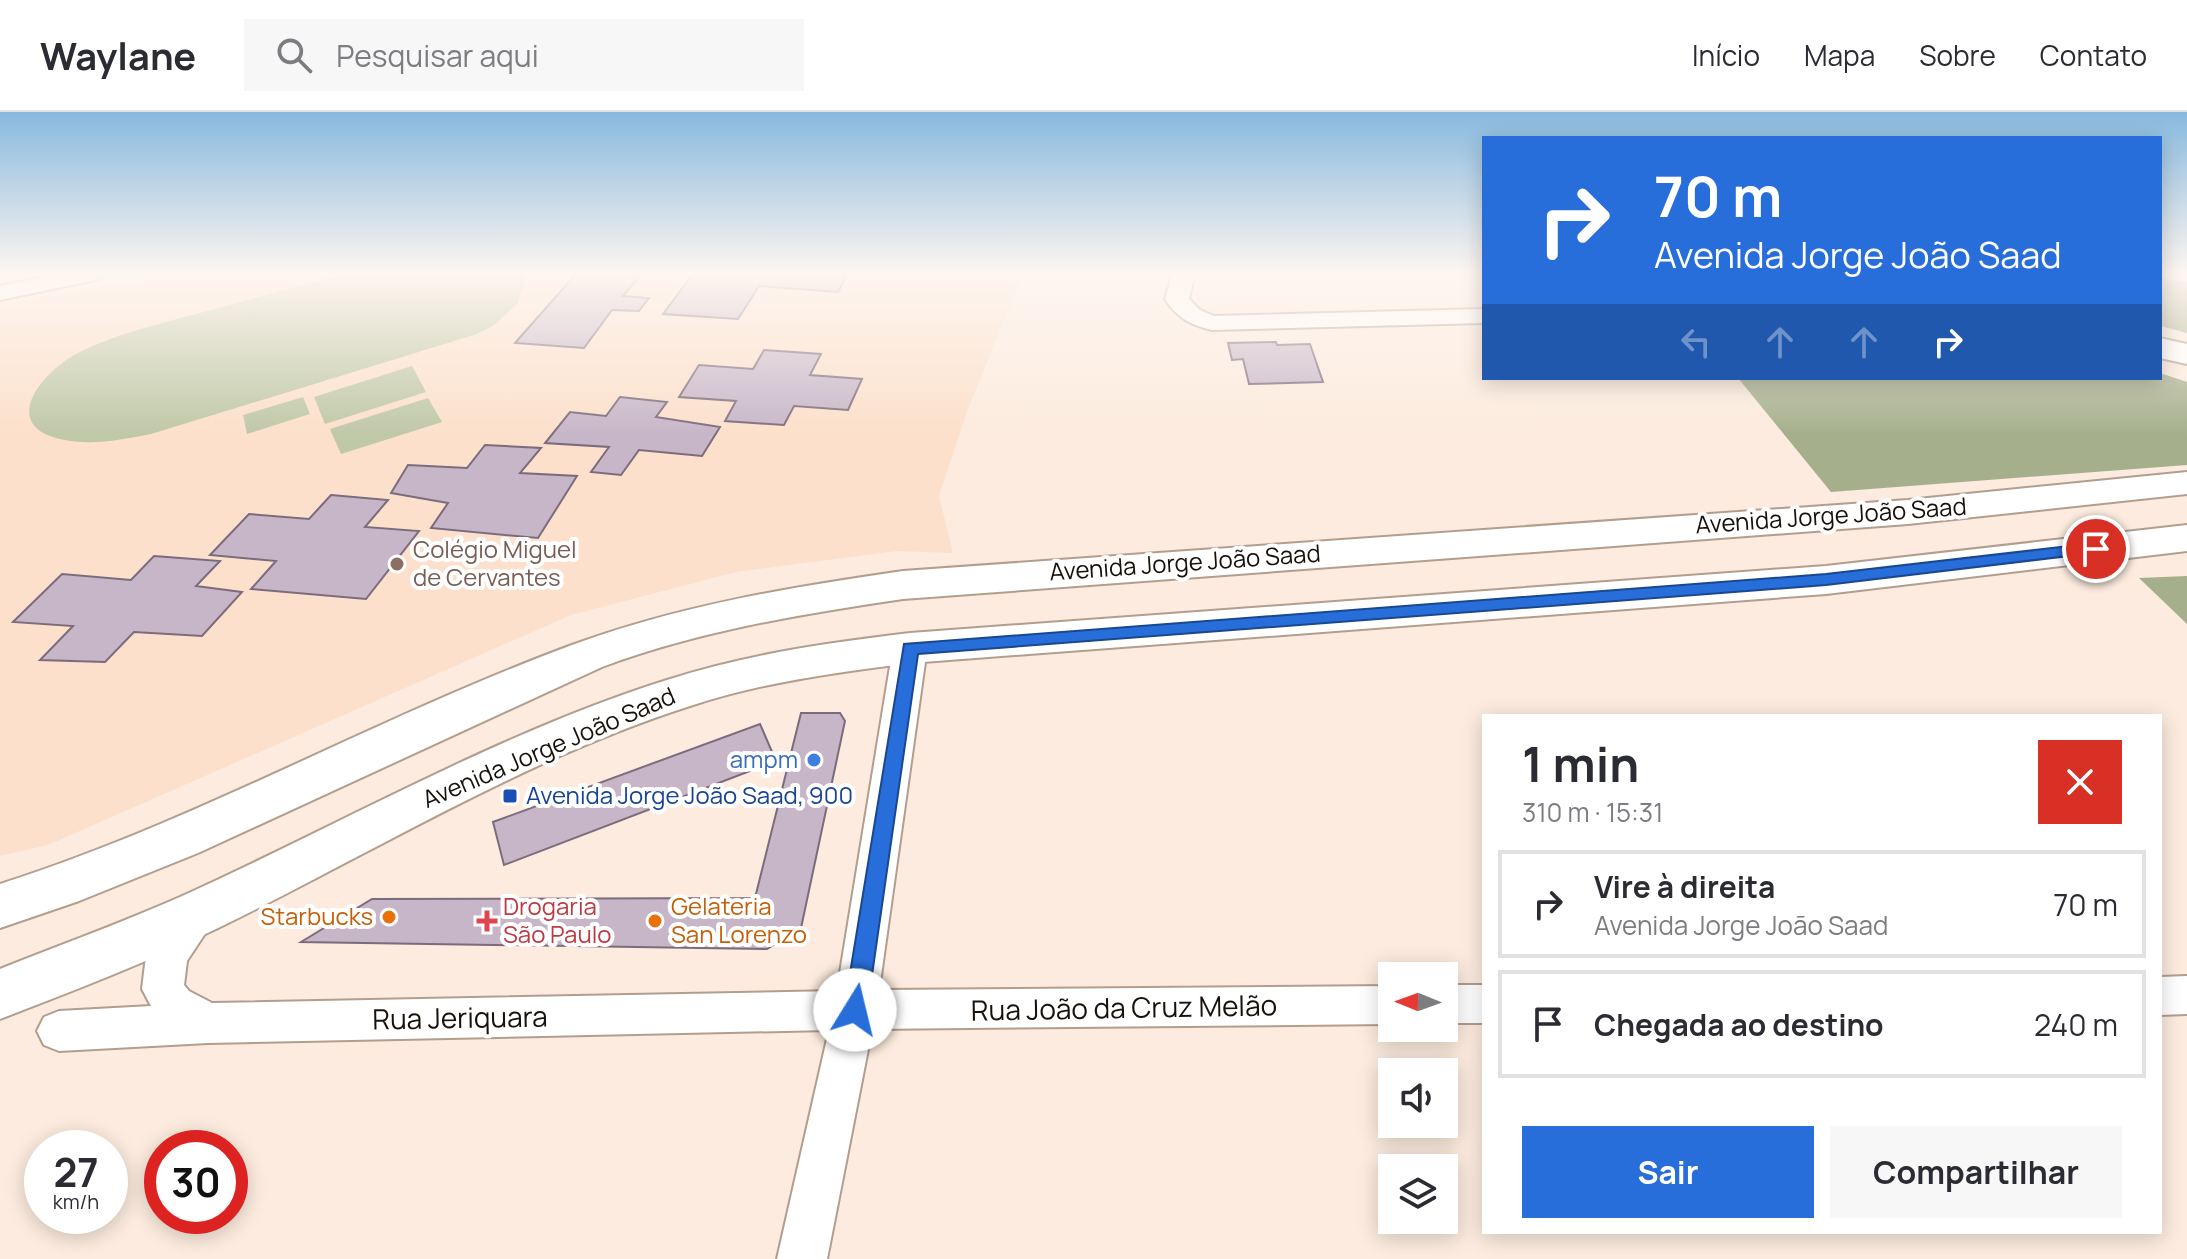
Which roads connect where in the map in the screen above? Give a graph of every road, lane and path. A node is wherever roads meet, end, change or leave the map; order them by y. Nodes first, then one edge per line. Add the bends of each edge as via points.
1 (2187, 483) edge
2 (1908, 512) junction
3 (2187, 538) edge
4 (1945, 566) junction
5 (910, 648) junction
6 (0, 906) edge
7 (198, 913) junction
8 (0, 994) edge
9 (2187, 995) edge
10 (2162, 996) edge
11 (1458, 1004) edge
12 (1482, 1004) edge
13 (1378, 1005) edge
14 (855, 1010) junction
15 (208, 1023) junction
16 (59, 1031) dead end
17 (802, 1259) edge

1 - 2 main road, Avenida Jorge João Saad
2 - 4 main road via 1896,517 1890,533 1908,551
2 - 6 main road, Avenida Jorge João Saad via 903,585 730,616 623,644 553,671 145,853
3 - 4 main road, Avenida Jorge João Saad
4 - 5 main road, Avenida Jorge João Saad via 1826,580
5 - 7 main road, Avenida Jorge João Saad via 790,663 680,692 592,724 420,801
5 - 14 street
7 - 8 main road, Avenida Jorge João Saad
7 - 15 street via 167,956 163,989 174,1005
9 - 10 street
11 - 12 street
13 - 14 street, Rua João da Cruz Melão
14 - 15 street, Rua Jeriquara
14 - 17 street
15 - 16 street, Rua Jeriquara

